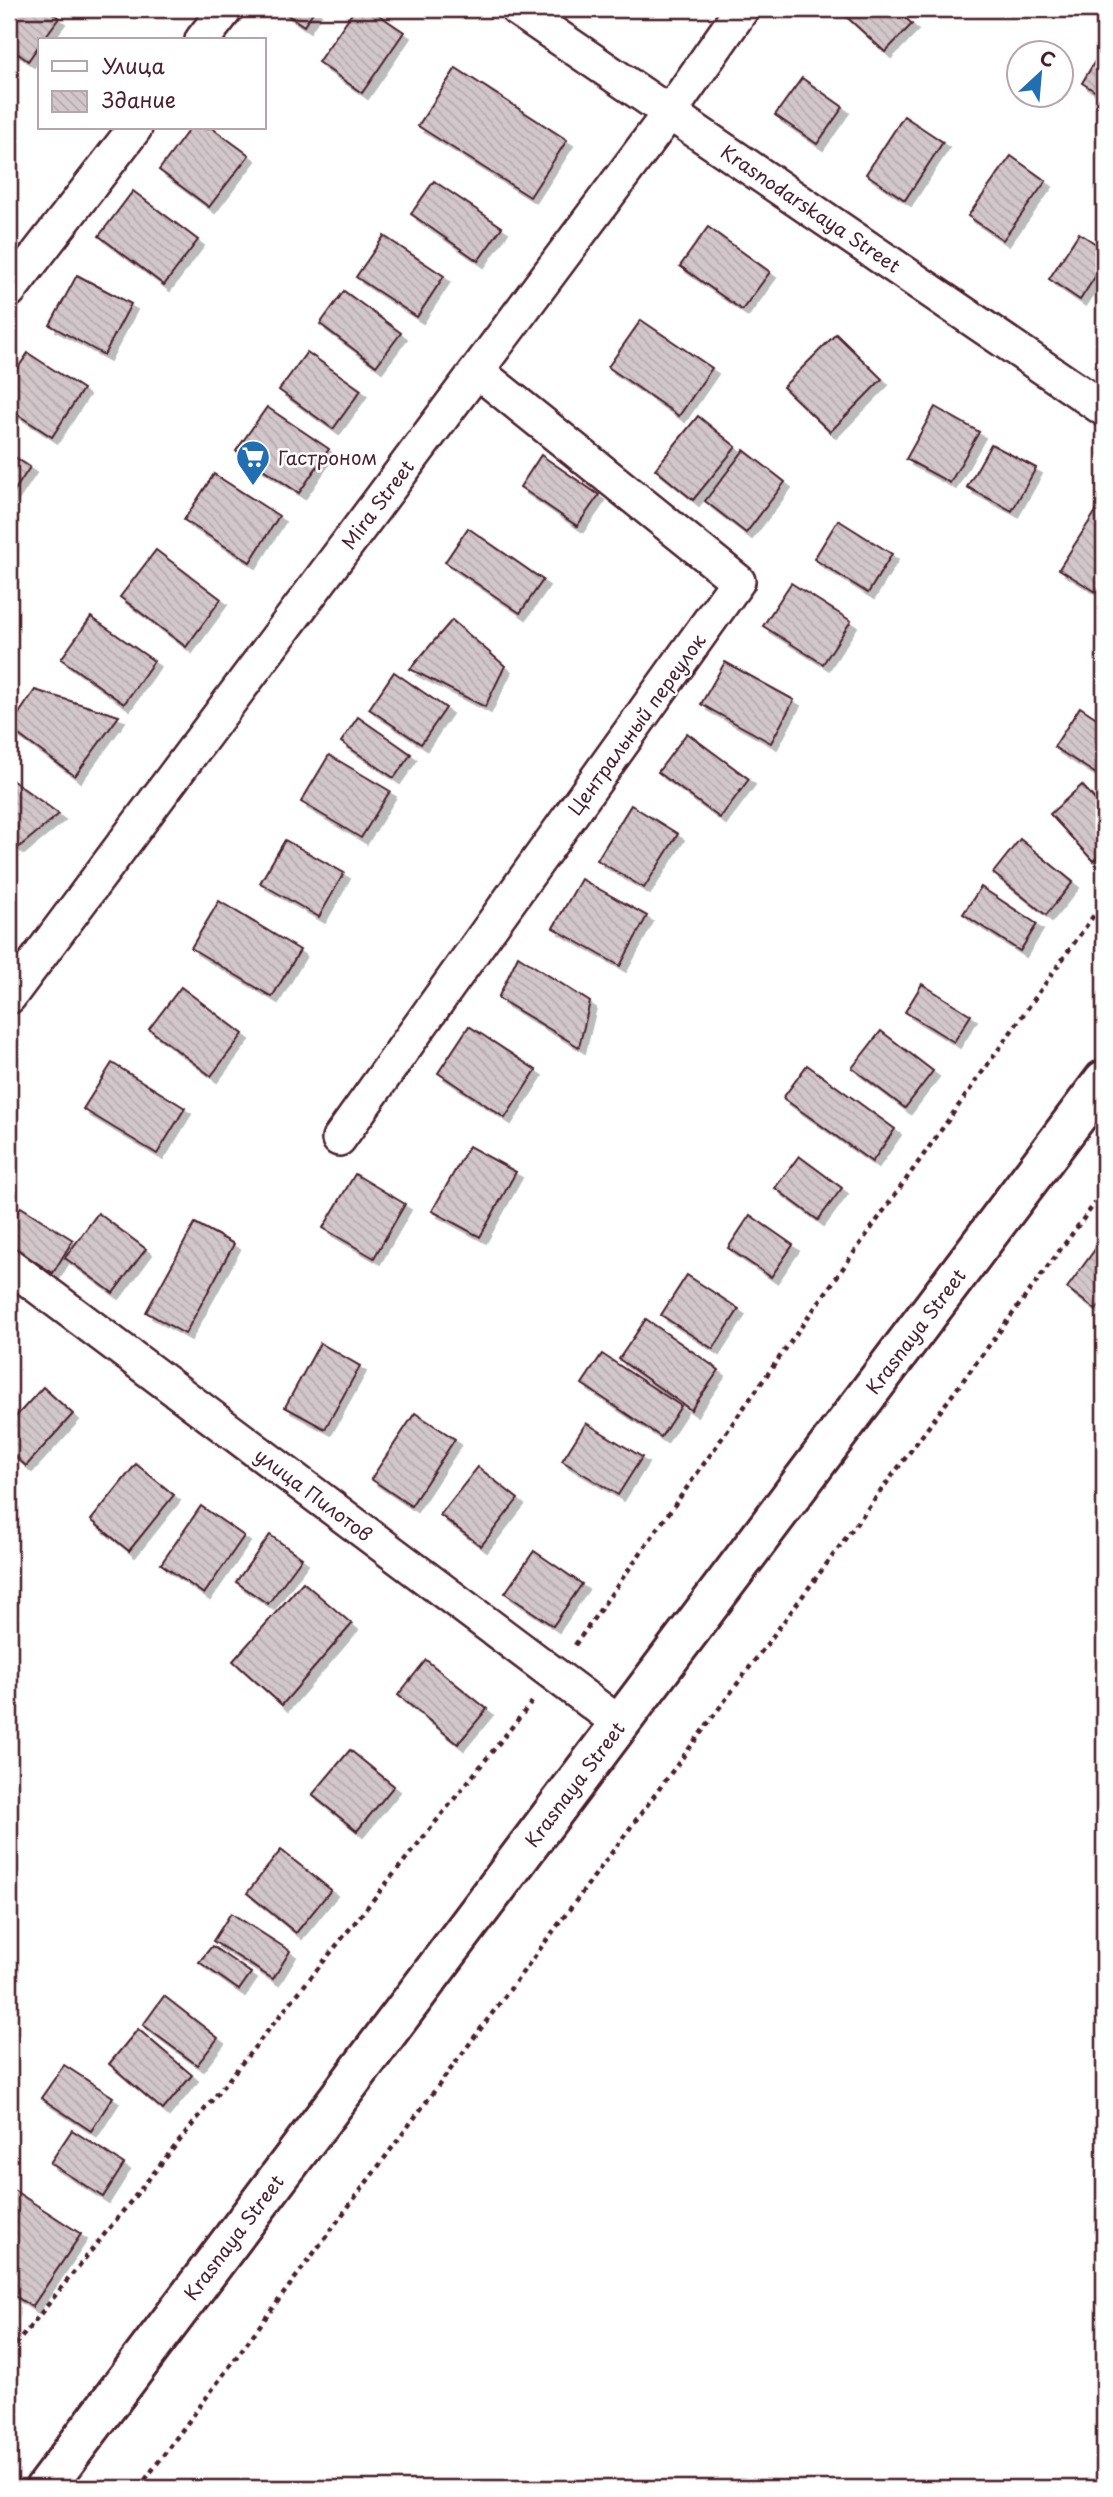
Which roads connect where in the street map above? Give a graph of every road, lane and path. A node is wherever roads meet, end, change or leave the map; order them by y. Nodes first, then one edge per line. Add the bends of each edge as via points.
1 (226, 9) edge
2 (517, 9) edge
3 (742, 9) edge
4 (204, 38) edge
5 (670, 112) junction
6 (133, 130) edge
7 (9, 291) edge
8 (477, 371) junction
9 (1104, 409) edge
10 (1104, 901) edge
11 (9, 997) edge
12 (1104, 1080) edge
13 (339, 1139) dead end
14 (1104, 1191) edge
15 (9, 1265) edge
16 (555, 1674) junction
17 (619, 1723) junction
18 (9, 2353) edge
19 (45, 2488) edge
20 (139, 2488) edge

1 - 4 street
2 - 5 street, Krasnodarskaya Street
3 - 5 street, Mira Street
5 - 8 street, Mira Street
5 - 9 street, Krasnodarskaya Street
6 - 7 street
8 - 11 street, Mira Street
8 - 13 street, Центральный переулок via 738,581
10 - 16 path
12 - 17 main road, Krasnaya Street
14 - 20 path
15 - 16 street, улица Пилотов
16 - 17 street, улица Пилотов
16 - 18 path
17 - 19 main road, Krasnaya Street

